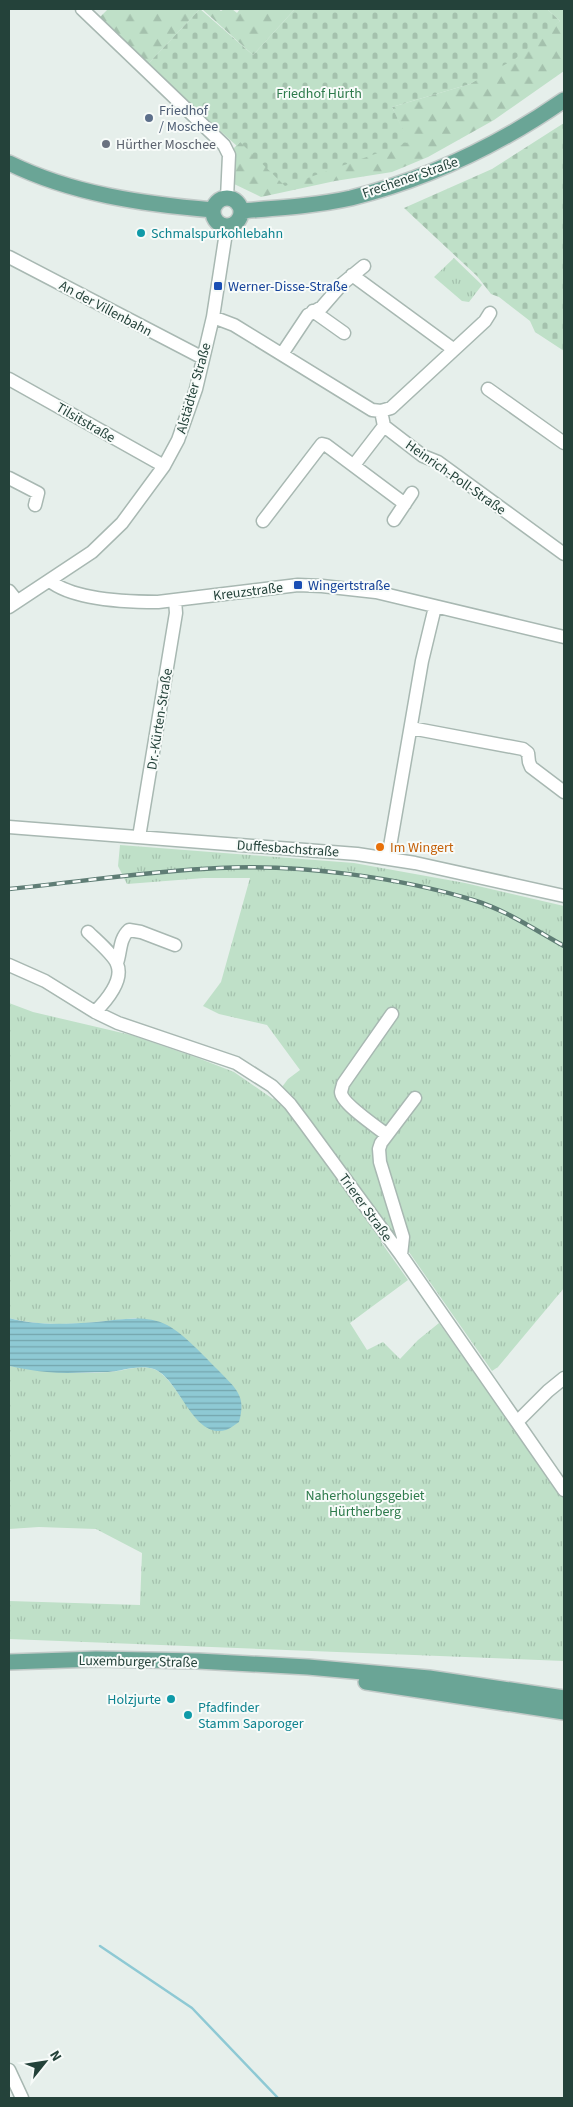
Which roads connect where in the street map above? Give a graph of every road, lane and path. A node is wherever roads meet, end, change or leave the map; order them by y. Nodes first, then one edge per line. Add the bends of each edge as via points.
1 (82, 9) edge
2 (564, 100) edge
3 (9, 163) edge
4 (227, 198) junction
5 (213, 210) junction
6 (241, 211) junction
7 (226, 226) junction
8 (9, 257) edge
9 (364, 266) dead end
10 (352, 276) junction
11 (313, 311) junction
12 (490, 313) dead end
13 (213, 317) junction
14 (344, 333) dead end
15 (453, 349) junction
16 (282, 354) junction
17 (203, 358) junction
18 (9, 378) edge
19 (488, 389) dead end
20 (381, 411) junction
21 (384, 426) junction
22 (564, 442) edge
23 (354, 465) junction
24 (164, 466) junction
25 (9, 478) edge
26 (36, 505) dead end
27 (394, 520) dead end
28 (263, 521) dead end
29 (564, 554) edge
30 (50, 581) junction
31 (12, 600) edge
32 (175, 600) junction
33 (435, 607) junction
34 (564, 637) edge
35 (411, 728) junction
36 (564, 792) edge
37 (9, 827) edge
38 (139, 837) junction
39 (388, 858) junction
40 (564, 896) edge
41 (88, 932) dead end
42 (175, 945) dead end
43 (117, 963) junction
44 (9, 965) edge
45 (96, 1012) junction
46 (392, 1014) dead end
47 (415, 1098) dead end
48 (387, 1135) junction
49 (401, 1255) junction
50 (564, 1378) edge
51 (517, 1422) junction
52 (564, 1490) edge
53 (9, 1662) edge
54 (268, 1666) junction
55 (564, 1698) edge
56 (564, 1712) edge
57 (9, 2070) edge
58 (22, 2098) edge

1 - 4 street via 224,145 229,155
2 - 6 main road, Frechener Straße via 508,136 423,176 350,198
3 - 5 main road via 48,179 122,200
4 - 5 main road via 220,200
4 - 6 main road via 237,202
5 - 7 main road via 218,222
6 - 7 main road via 239,220
7 - 13 street, Alstädter Straße
8 - 17 street, An der Villenbahn
9 - 10 street
10 - 11 street via 322,307
10 - 15 street
11 - 14 street
11 - 16 street
12 - 15 street
13 - 16 street via 234,324
13 - 17 street, Alstädter Straße
15 - 20 street via 391,408
16 - 20 street via 372,410
17 - 24 street, Alstädter Straße via 187,419
18 - 24 street, Tilsitstraße
19 - 22 street
20 - 21 street
21 - 23 street
21 - 29 street, Heinrich-Poll-Straße
23 - 27 street via 409,498
23 - 28 street via 322,444
24 - 30 street, Alstädter Straße via 110,537
25 - 26 street via 38,493
30 - 31 street, Alstädter Straße
30 - 32 street, Kreuzstraße via 60,589 77,594 143,602
32 - 33 street, Kreuzstraße via 298,585 376,592
32 - 38 street, Dr.-Kürten-Straße via 176,613
33 - 34 street, Kreuzstraße
33 - 35 street
35 - 36 street via 523,749 528,753 531,767
35 - 39 street
37 - 38 street, Duffesbachstraße
38 - 39 street, Duffesbachstraße
39 - 40 street, Duffesbachstraße
41 - 43 street
42 - 43 street via 128,930 120,946
43 - 45 street via 118,971 111,992
44 - 45 street, Trierer Straße via 44,981
45 - 49 street, Trierer Straße via 118,1023 236,1063 272,1086 290,1104
46 - 48 street via 340,1091 351,1107
47 - 48 street
48 - 49 street via 379,1149 380,1162 402,1237
49 - 51 street, Trierer Straße
50 - 51 street
51 - 52 street, Trierer Straße
53 - 54 main road, Luxemburger Straße via 96,1659
54 - 55 main road via 430,1678
54 - 56 main road
57 - 58 street

